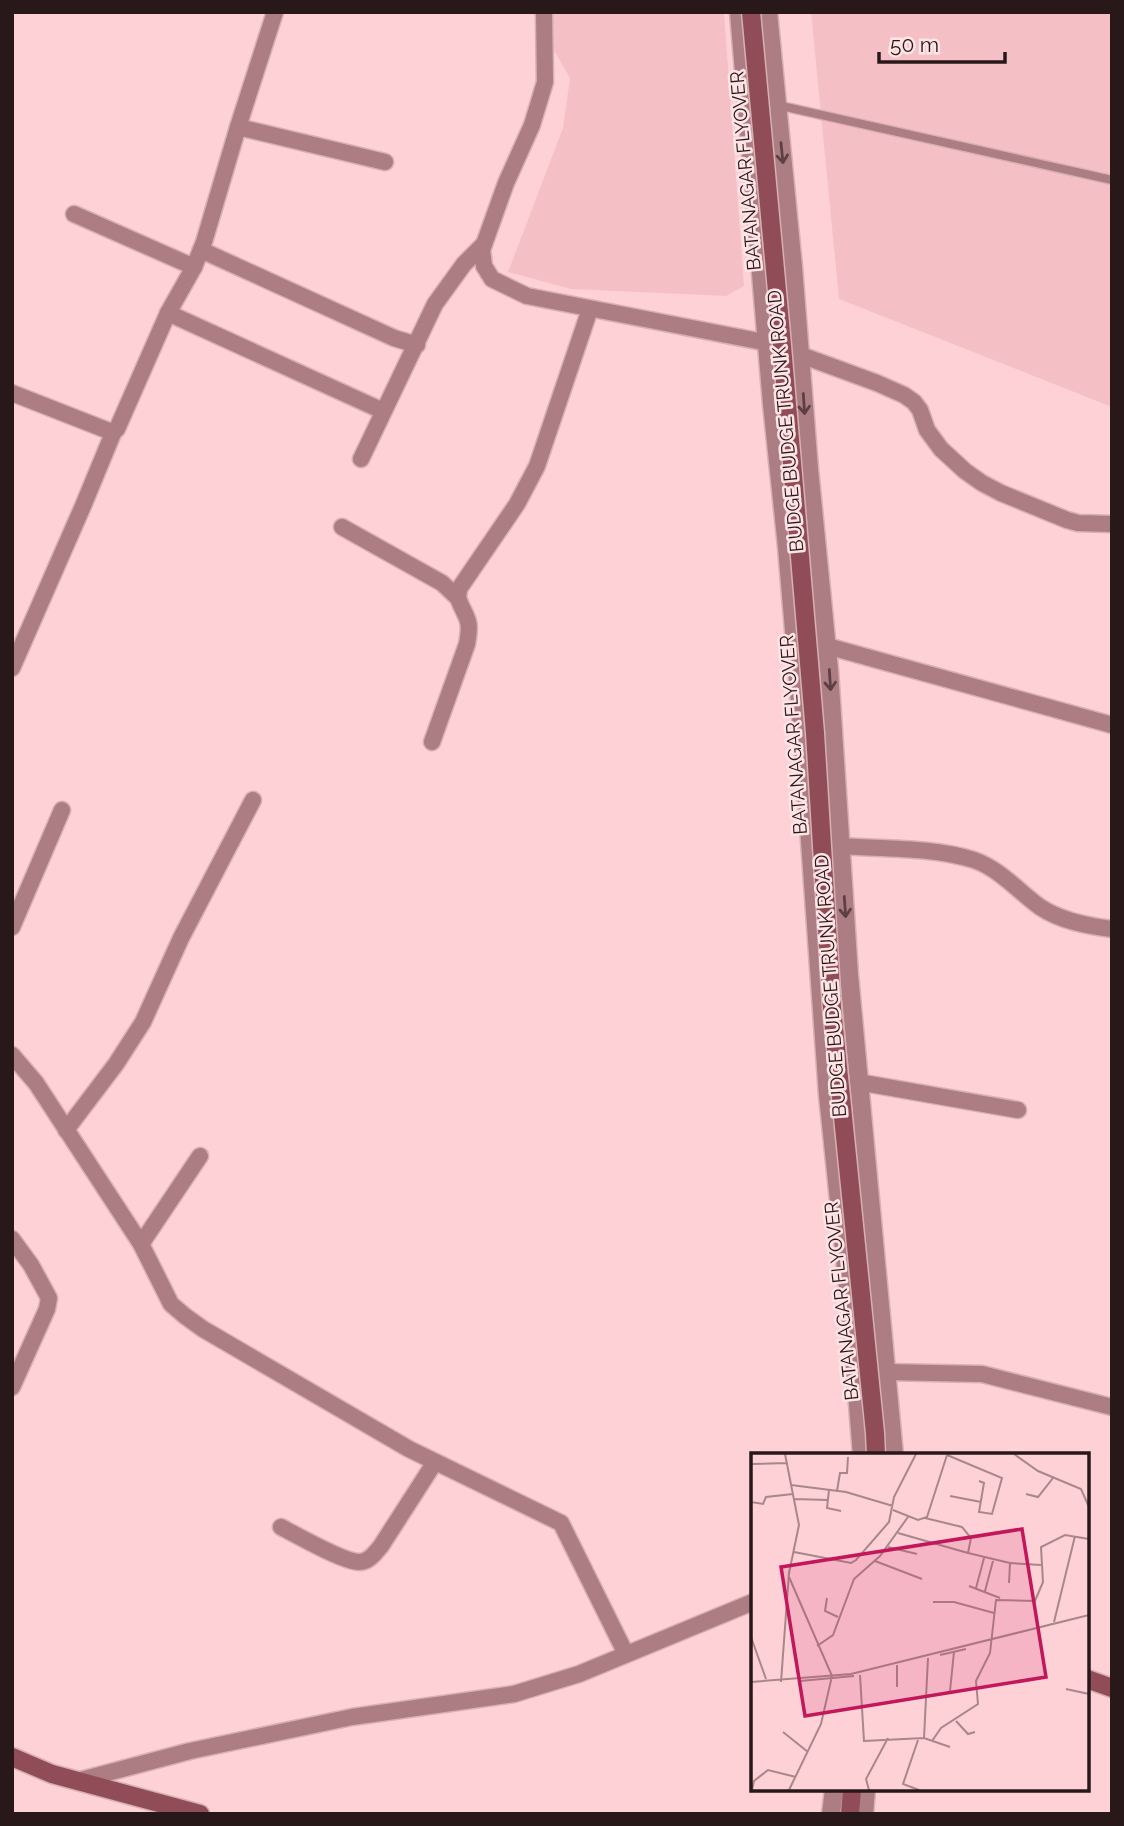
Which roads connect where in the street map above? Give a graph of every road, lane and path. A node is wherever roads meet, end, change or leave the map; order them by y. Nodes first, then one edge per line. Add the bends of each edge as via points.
1 (275, 12) edge
2 (544, 12) edge
3 (739, 12) edge
4 (751, 12) edge
5 (768, 12) edge
6 (777, 105) junction
7 (238, 127) junction
8 (385, 162) dead end
9 (1112, 180) edge
10 (74, 215) dead end
11 (484, 244) junction
12 (201, 250) junction
13 (194, 267) junction
14 (590, 309) junction
15 (168, 313) junction
16 (768, 343) junction
17 (416, 345) junction
18 (800, 354) junction
19 (12, 393) edge
20 (383, 411) junction
21 (114, 431) junction
22 (361, 459) dead end
23 (1112, 524) edge
24 (342, 527) dead end
25 (458, 598) junction
26 (827, 646) junction
27 (12, 667) edge
28 (1112, 725) edge
29 (432, 742) dead end
30 (253, 800) dead end
31 (62, 810) dead end
32 (841, 846) junction
33 (12, 927) edge
34 (1112, 929) edge
35 (12, 1055) edge
36 (858, 1082) junction
37 (1018, 1110) dead end
38 (66, 1130) junction
39 (200, 1156) dead end
40 (12, 1239) edge
41 (141, 1244) junction
42 (886, 1372) junction
43 (12, 1387) edge
44 (1112, 1407) edge
45 (862, 1453) edge
46 (876, 1453) edge
47 (894, 1453) edge
48 (435, 1462) junction
49 (281, 1527) dead end
50 (751, 1603) edge
51 (626, 1654) junction
52 (1089, 1680) edge
53 (1112, 1688) edge
54 (12, 1757) edge
55 (77, 1781) junction
56 (834, 1791) edge
57 (852, 1791) edge
58 (866, 1791) edge
59 (200, 1814) edge
60 (831, 1814) edge
61 (850, 1814) edge
62 (864, 1814) edge

1 - 7 street
2 - 11 street via 545,82
3 - 16 street, BUDGE BUDGE TRUNK ROAD
4 - 46 main road, BATANAGAR FLYOVER, bridge via 815,733 832,1008
5 - 6 street, BUDGE BUDGE TRUNK ROAD
6 - 9 lane
6 -> 18 street, BUDGE BUDGE TRUNK ROAD
7 - 8 street
7 - 12 street
10 - 13 street
11 - 14 street via 484,266 492,279 527,296
11 - 17 street via 435,304
12 - 13 street
12 - 17 street
13 - 15 street
14 - 16 street
14 - 25 street via 537,466 517,505 459,589
15 - 20 street
15 - 21 street
16 - 18 street
16 - 45 street, BUDGE BUDGE TRUNK ROAD
17 - 20 street
18 - 23 street via 904,395 920,410 941,449 992,488 1066,520
18 -> 26 street, BUDGE BUDGE TRUNK ROAD
19 - 21 street
20 - 22 street
21 - 27 street
24 - 25 street via 442,583
25 - 29 street via 470,627 467,644
26 - 28 street
26 -> 32 street, BUDGE BUDGE TRUNK ROAD
30 - 38 street via 143,1022
31 - 33 street
32 - 34 street via 938,853 976,861 1058,917
32 -> 36 street, BUDGE BUDGE TRUNK ROAD
35 - 38 street
36 - 37 street
36 - 42 street, BUDGE BUDGE TRUNK ROAD
38 - 41 street
39 - 41 street
40 - 43 street via 49,1298
41 - 48 street via 172,1304 185,1316
42 - 44 street via 982,1374
42 - 47 street, BUDGE BUDGE TRUNK ROAD
48 - 49 street via 372,1557 359,1562 340,1556
48 - 51 street via 561,1523
50 - 51 street
51 - 55 street via 514,1695 352,1717 190,1751
52 - 53 main road
54 - 55 main road
55 - 59 main road
56 - 60 street
57 - 61 main road
58 - 62 street

